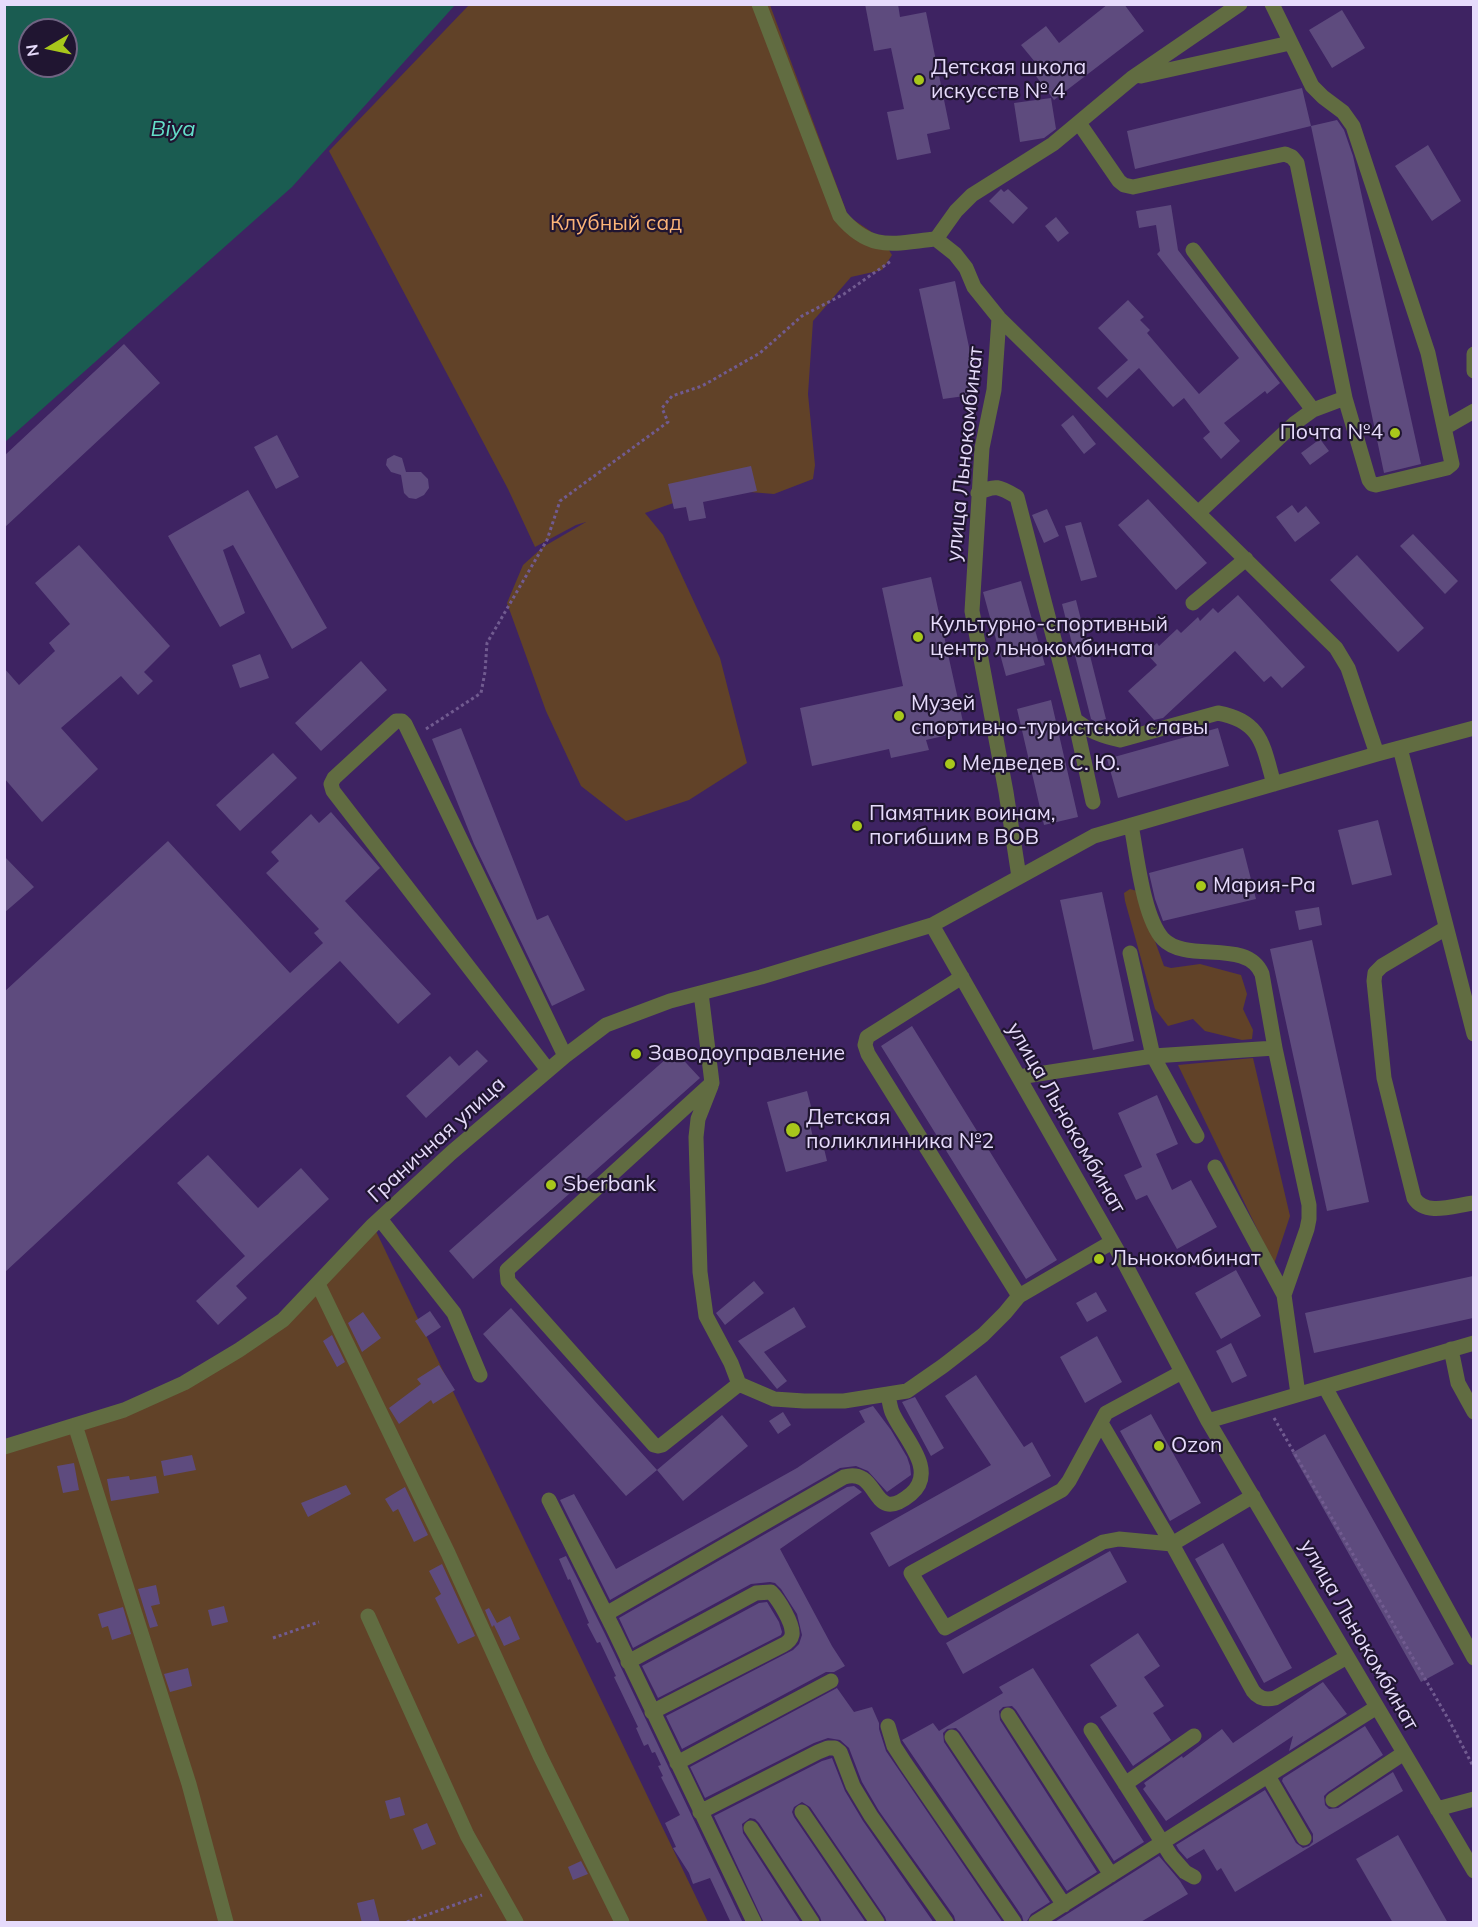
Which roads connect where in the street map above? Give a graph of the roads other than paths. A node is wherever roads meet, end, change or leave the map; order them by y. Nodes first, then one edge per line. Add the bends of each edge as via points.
1 (759, 4) edge
2 (1240, 4) edge
3 (1272, 4) edge
4 (1290, 43) junction
5 (1132, 78) junction
6 (1079, 123) junction
7 (936, 239) junction
8 (1193, 250) dead end
9 (999, 318) junction
10 (1473, 354) edge
11 (1473, 371) edge
12 (1345, 398) junction
13 (1313, 410) junction
14 (1473, 411) edge
15 (1446, 427) junction
16 (978, 493) junction
17 (1198, 513) junction
18 (1246, 560) junction
19 (1193, 603) dead end
20 (1075, 720) junction
21 (1473, 728) edge
22 (1400, 748) junction
23 (1377, 754) junction
24 (1274, 784) junction
25 (1093, 802) dead end
26 (1131, 825) junction
27 (1019, 877) junction
28 (932, 925) junction
29 (1446, 928) junction
30 (1130, 953) dead end
31 (962, 977) junction
32 (700, 993) junction
33 (1473, 1034) edge
34 (1275, 1048) junction
35 (565, 1056) junction
36 (1153, 1056) junction
37 (548, 1070) junction
38 (1019, 1077) junction
39 (712, 1083) junction
40 (1197, 1136) dead end
41 (1215, 1167) dead end
42 (1473, 1203) edge
43 (380, 1219) junction
44 (1112, 1242) junction
45 (318, 1284) junction
46 (1284, 1295) junction
47 (1019, 1296) junction
48 (1473, 1343) edge
49 (1451, 1349) junction
50 (1182, 1372) junction
51 (480, 1375) dead end
52 (740, 1384) junction
53 (1325, 1386) junction
54 (888, 1394) junction
55 (1298, 1394) junction
56 (1473, 1412) edge
57 (1208, 1421) junction
58 (1101, 1423) junction
59 (75, 1425) junction
60 (4, 1447) edge
61 (1253, 1496) junction
62 (549, 1500) dead end
63 (1172, 1544) junction
64 (606, 1614) junction
65 (368, 1616) dead end
66 (1347, 1657) junction
67 (1473, 1658) edge
68 (628, 1662) junction
69 (831, 1681) dead end
70 (1377, 1707) junction
71 (652, 1712) junction
72 (1008, 1715) dead end
73 (888, 1726) dead end
74 (1091, 1730) dead end
75 (1194, 1736) dead end
76 (952, 1737) dead end
77 (1404, 1753) junction
78 (677, 1763) junction
79 (1268, 1776) junction
80 (1125, 1784) junction
81 (1473, 1799) edge
82 (1333, 1800) dead end
83 (1437, 1809) junction
84 (700, 1812) junction
85 (802, 1812) dead end
86 (751, 1828) dead end
87 (1304, 1838) dead end
88 (1163, 1842) junction
89 (1473, 1871) edge
90 (1111, 1875) junction
91 (1194, 1877) dead end
92 (1064, 1905) junction
93 (226, 1923) edge
94 (516, 1923) edge
95 (622, 1923) edge
96 (754, 1923) edge
97 (812, 1923) edge
98 (877, 1923) edge
99 (946, 1923) edge
100 (1014, 1923) edge
101 (1036, 1923) edge

1 - 7 street via 840,216 857,234 880,244
2 - 5 street
3 - 4 street
4 - 5 street
4 - 15 street via 1312,86 1343,112 1353,126 1428,353
5 - 6 street
6 - 7 street via 967,199
6 - 12 street via 1119,181 1133,187 1285,154 1292,157 1297,163
7 - 9 street, улица Льнокомбинат via 955,254 974,287
8 - 13 street
9 - 16 street, улица Льнокомбинат via 994,390
9 - 17 street, улица Льнокомбинат
10 - 11 street
12 - 13 street
12 - 15 street via 1372,484 1450,467
13 - 17 street
14 - 15 street
16 - 20 street via 990,487 1002,488 1017,497
16 - 27 street, улица Льнокомбинат via 972,611
17 - 18 street, улица Льнокомбинат
18 - 19 street
18 - 23 street, улица Льнокомбинат via 1336,648 1348,668
20 - 24 street via 1089,730 1120,740 1218,712 1231,715 1250,726 1261,739
20 - 25 street
21 - 22 street
22 - 23 street
22 - 29 street
23 - 24 street
24 - 26 street
26 - 27 street via 1094,836
26 - 34 street via 1155,928 1175,948 1235,954 1254,962 1262,974
27 - 28 street
28 - 31 street, улица Льнокомбинат
28 - 32 street, Граничная улица
29 - 33 street
29 - 42 street via 1382,966 1374,981 1384,1078 1414,1198 1430,1209
30 - 36 street
31 - 38 street, улица Льнокомбинат
31 - 47 street via 867,1037 865,1045
32 - 35 street, Граничная улица via 606,1025
32 - 39 street
34 - 36 street
34 - 46 street via 1310,1220
35 - 37 street, Граничная улица
35 - 37 street via 405,724 396,721 334,778 333,791
36 - 38 street
36 - 40 street
37 - 43 street, Граничная улица
38 - 44 street, улица Льнокомбинат
39 - 52 street via 698,1119 696,1137 700,1272 706,1316
39 - 52 street via 510,1266 507,1276 654,1445 662,1445
41 - 46 street
43 - 45 street, Граничная улица
43 - 51 street via 454,1313
44 - 47 street
44 - 50 street, улица Льнокомбинат
45 - 59 street, Граничная улица via 283,1320 184,1383 124,1410
45 - 95 street
46 - 55 street
47 - 54 street via 983,1335 943,1366 907,1391
48 - 49 street
49 - 53 street
49 - 56 street via 1458,1383
50 - 57 street, улица Льнокомбинат
50 - 58 street via 1106,1413
52 - 54 street via 774,1399 844,1401
53 - 55 street
53 - 67 street
54 - 64 street via 892,1412 922,1470 921,1481 904,1500 886,1503 865,1479 854,1474 844,1477
55 - 57 street
57 - 61 street, улица Льнокомбинат
58 - 63 street
58 - 63 street via 1062,1490 911,1574 945,1628 1103,1542 1119,1539
59 - 60 street, Граничная улица
59 - 93 street via 189,1784
61 - 63 street
61 - 66 street, улица Льнокомбинат
62 - 64 street
63 - 66 street via 1260,1698 1275,1698
64 - 68 street
65 - 94 street via 467,1835
66 - 70 street, улица Льнокомбинат
68 - 71 street
68 - 71 street via 756,1593 771,1592 791,1624 792,1636 783,1646
69 - 78 street
70 - 77 street, улица Льнокомбинат
70 - 79 street
71 - 78 street
72 - 90 street
73 - 100 street via 894,1746
74 - 80 street
75 - 80 street
76 - 92 street
77 - 82 street
77 - 83 street, улица Льнокомбинат
78 - 84 street
79 - 87 street
79 - 88 street
80 - 88 street
81 - 83 street
83 - 89 street, улица Льнокомбинат
84 - 96 street
84 - 99 street via 818,1752 835,1748 871,1816
85 - 98 street
86 - 97 street
88 - 90 street
88 - 91 street via 1179,1865
90 - 92 street
92 - 101 street

